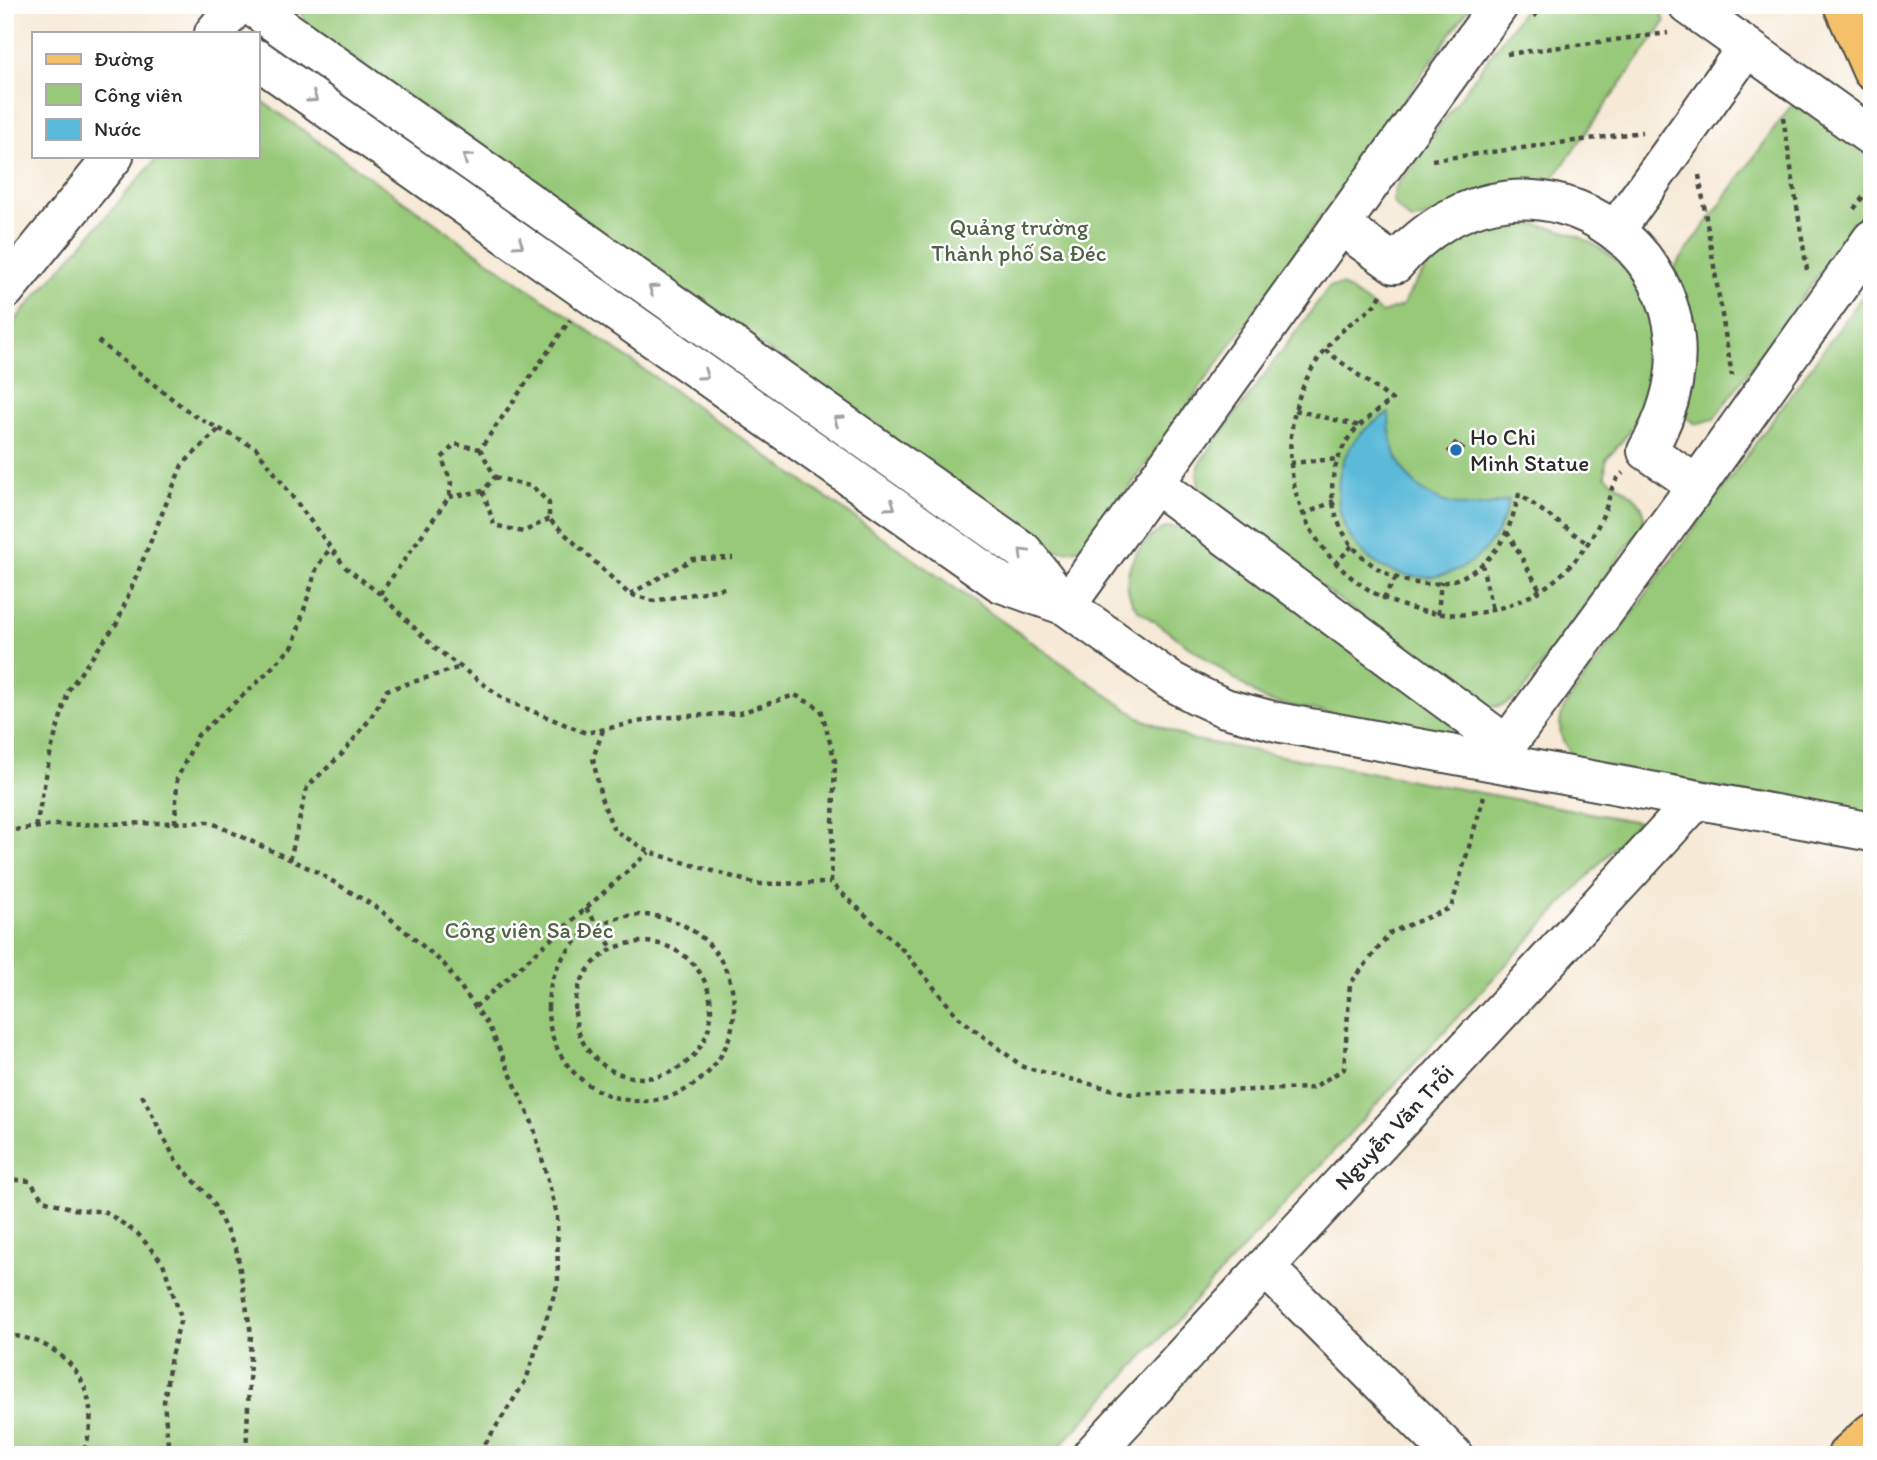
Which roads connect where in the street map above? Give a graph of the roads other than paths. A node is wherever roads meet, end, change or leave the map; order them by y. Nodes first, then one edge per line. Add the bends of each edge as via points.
1 (250, 5) edge
2 (1499, 5) edge
3 (1843, 5) edge
4 (1732, 37) edge
5 (259, 60) edge
6 (1872, 71) edge
7 (1872, 136) edge
8 (112, 158) edge
9 (1340, 225) junction
10 (1615, 231) junction
11 (1872, 239) edge
12 (5, 289) edge
13 (1154, 483) junction
14 (1697, 485) junction
15 (1066, 606) junction
16 (1501, 753) junction
17 (1696, 800) junction
18 (1872, 832) edge
19 (1265, 1268) junction
20 (1872, 1432) edge
21 (1092, 1455) edge
22 (1453, 1455) edge
23 (1847, 1455) edge

15 -> 1 street via 1023,551
2 - 9 street
3 - 6 main road
4 - 7 street
4 - 10 street via 1691,125
5 -> 15 street via 1001,583
8 - 12 street
9 - 10 street via 1395,264 1430,229 1462,212 1498,201 1522,199 1571,208
9 - 13 street
10 - 14 street via 1652,270 1674,320 1678,347 1672,401 1647,451
11 - 14 street
13 - 15 street
13 - 16 street
14 - 16 street
15 - 16 street via 1170,680 1225,708 1277,722
16 - 17 street
17 - 18 street
17 - 19 street, Nguyễn Văn Trỗi
19 - 21 street, Nguyễn Văn Trỗi
19 - 22 street
20 - 23 main road

